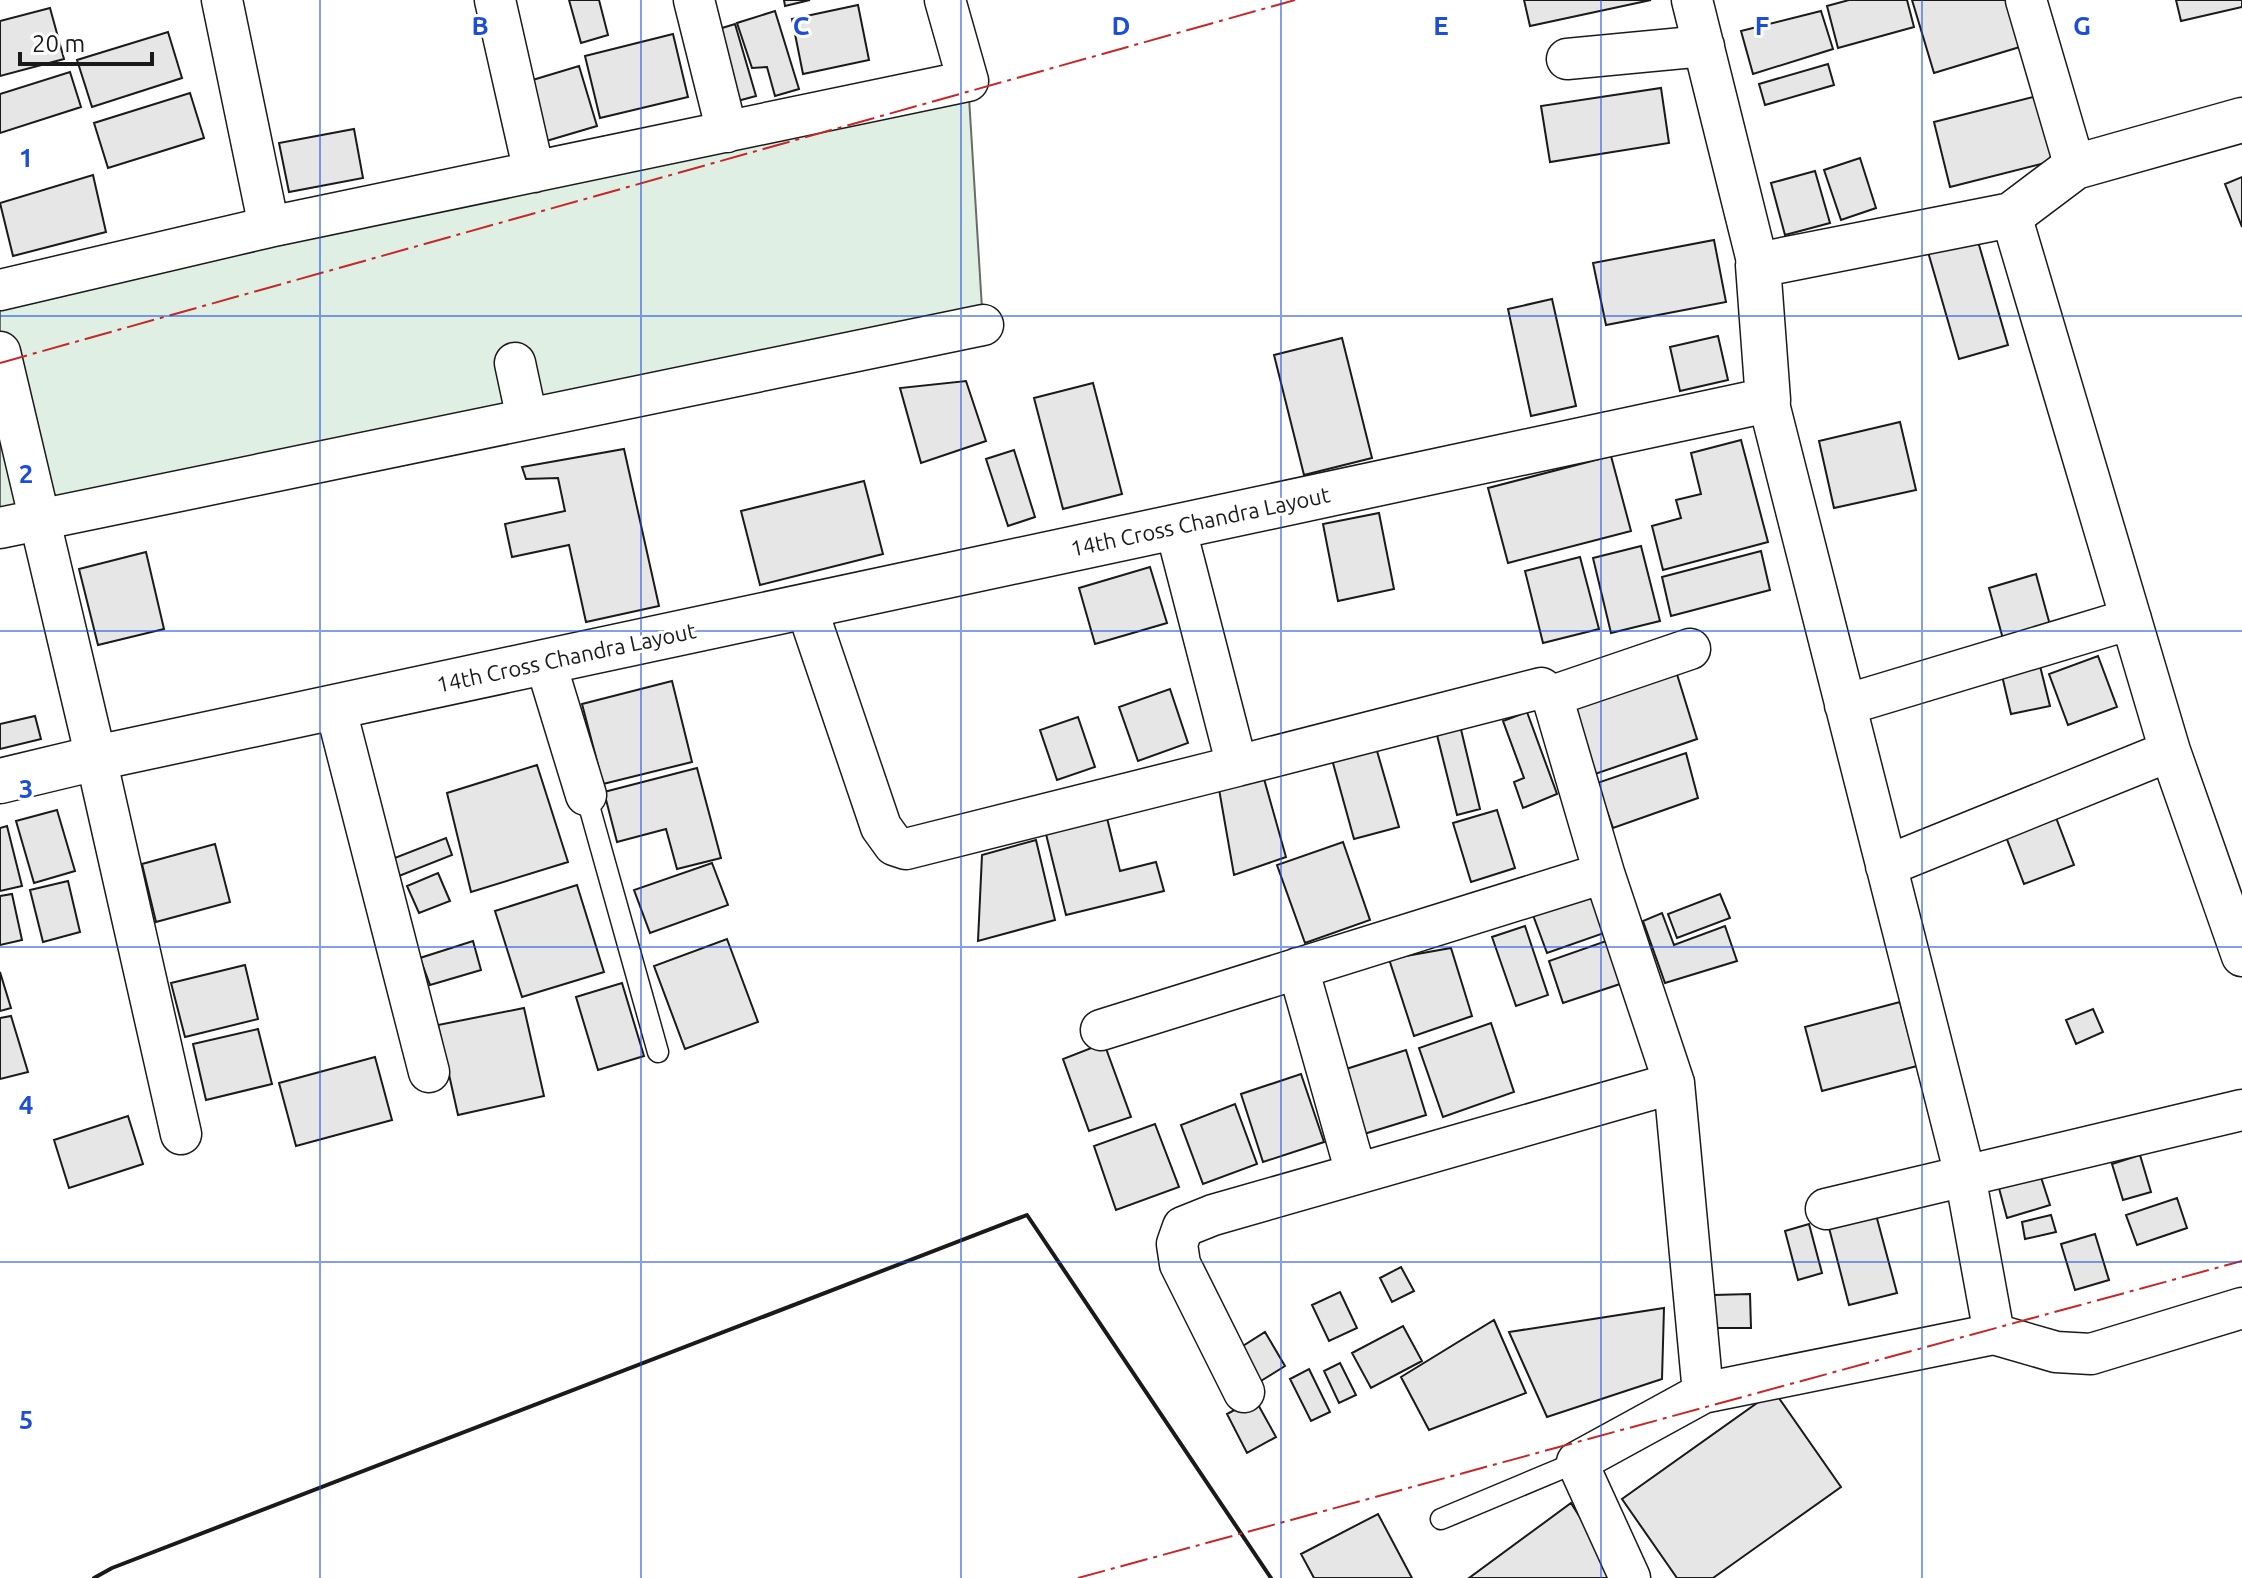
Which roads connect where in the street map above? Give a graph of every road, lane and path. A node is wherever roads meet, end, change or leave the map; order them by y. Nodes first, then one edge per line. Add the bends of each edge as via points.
1 (222, 0) edge
2 (495, 0) edge
3 (694, 0) edge
4 (945, 0) edge
5 (1692, 0) edge
6 (2026, 0) edge
7 (1704, 46) junction
8 (1567, 59) dead end
9 (2242, 120) edge
10 (727, 132) junction
11 (2075, 167) junction
12 (534, 172) junction
13 (2011, 215) junction
14 (269, 227) junction
15 (1758, 265) junction
16 (0, 290) edge
17 (983, 325) dead end
18 (0, 352) edge
19 (515, 363) dead end
20 (1768, 400) junction
21 (527, 419) junction
22 (39, 519) junction
23 (1175, 526) junction
24 (0, 528) edge
25 (806, 606) junction
26 (2131, 619) junction
27 (1690, 649) dead end
28 (545, 661) junction
29 (1552, 696) junction
30 (1845, 705) junction
31 (335, 706) junction
32 (2170, 751) junction
33 (96, 758) junction
34 (1237, 766) junction
35 (0, 781) edge
36 (586, 795) joint
37 (1886, 866) junction
38 (1604, 873) junction
39 (2242, 956) edge
40 (1298, 968) junction
41 (1101, 1030) dead end
42 (658, 1052) dead end
43 (429, 1072) dead end
44 (1674, 1083) junction
45 (2242, 1110) edge
46 (181, 1134) dead end
47 (1356, 1173) junction
48 (1965, 1175) junction
49 (1826, 1209) dead end
50 (2242, 1308) edge
51 (1994, 1334) junction
52 (1244, 1392) dead end
53 (1703, 1393) junction
54 (1577, 1462) junction
55 (1441, 1519) dead end
56 (1630, 1578) edge

1 - 14 street
2 - 12 street
3 - 10 street
4 - 10 street via 968,81
5 - 7 street
6 - 11 street
7 - 8 street
7 - 15 street
9 - 11 street
10 - 12 street
11 - 13 street
12 - 14 street
13 - 15 street
13 - 26 street
14 - 16 street
15 - 20 street
17 - 21 street
18 - 22 street
19 - 21 street
20 - 23 street, 14th Cross Chandra Layout
20 - 30 street
21 - 22 street
22 - 24 street
22 - 33 street
23 - 25 street, 14th Cross Chandra Layout
23 - 34 street
25 - 28 street, 14th Cross Chandra Layout
25 - 34 street via 881,827 894,845 906,849
26 - 30 street
26 - 32 street
27 - 29 street
28 - 31 street, 14th Cross Chandra Layout
28 - 36 street
29 - 34 street via 1541,688
29 - 38 street
30 - 37 street
31 - 33 street, 14th Cross Chandra Layout
31 - 43 street
32 - 37 street
32 - 39 street
33 - 35 street, 14th Cross Chandra Layout
33 - 46 street
36 - 42 lane
37 - 48 street
38 - 40 street
38 - 44 street
40 - 41 street
40 - 47 street
44 - 47 street
44 - 53 street
45 - 48 street
47 - 52 street via 1183,1227 1177,1244 1180,1264
48 - 49 street
48 - 51 street
50 - 51 street via 2091,1354 2056,1352
51 - 53 street
53 - 54 street
54 - 55 lane
54 - 56 street

